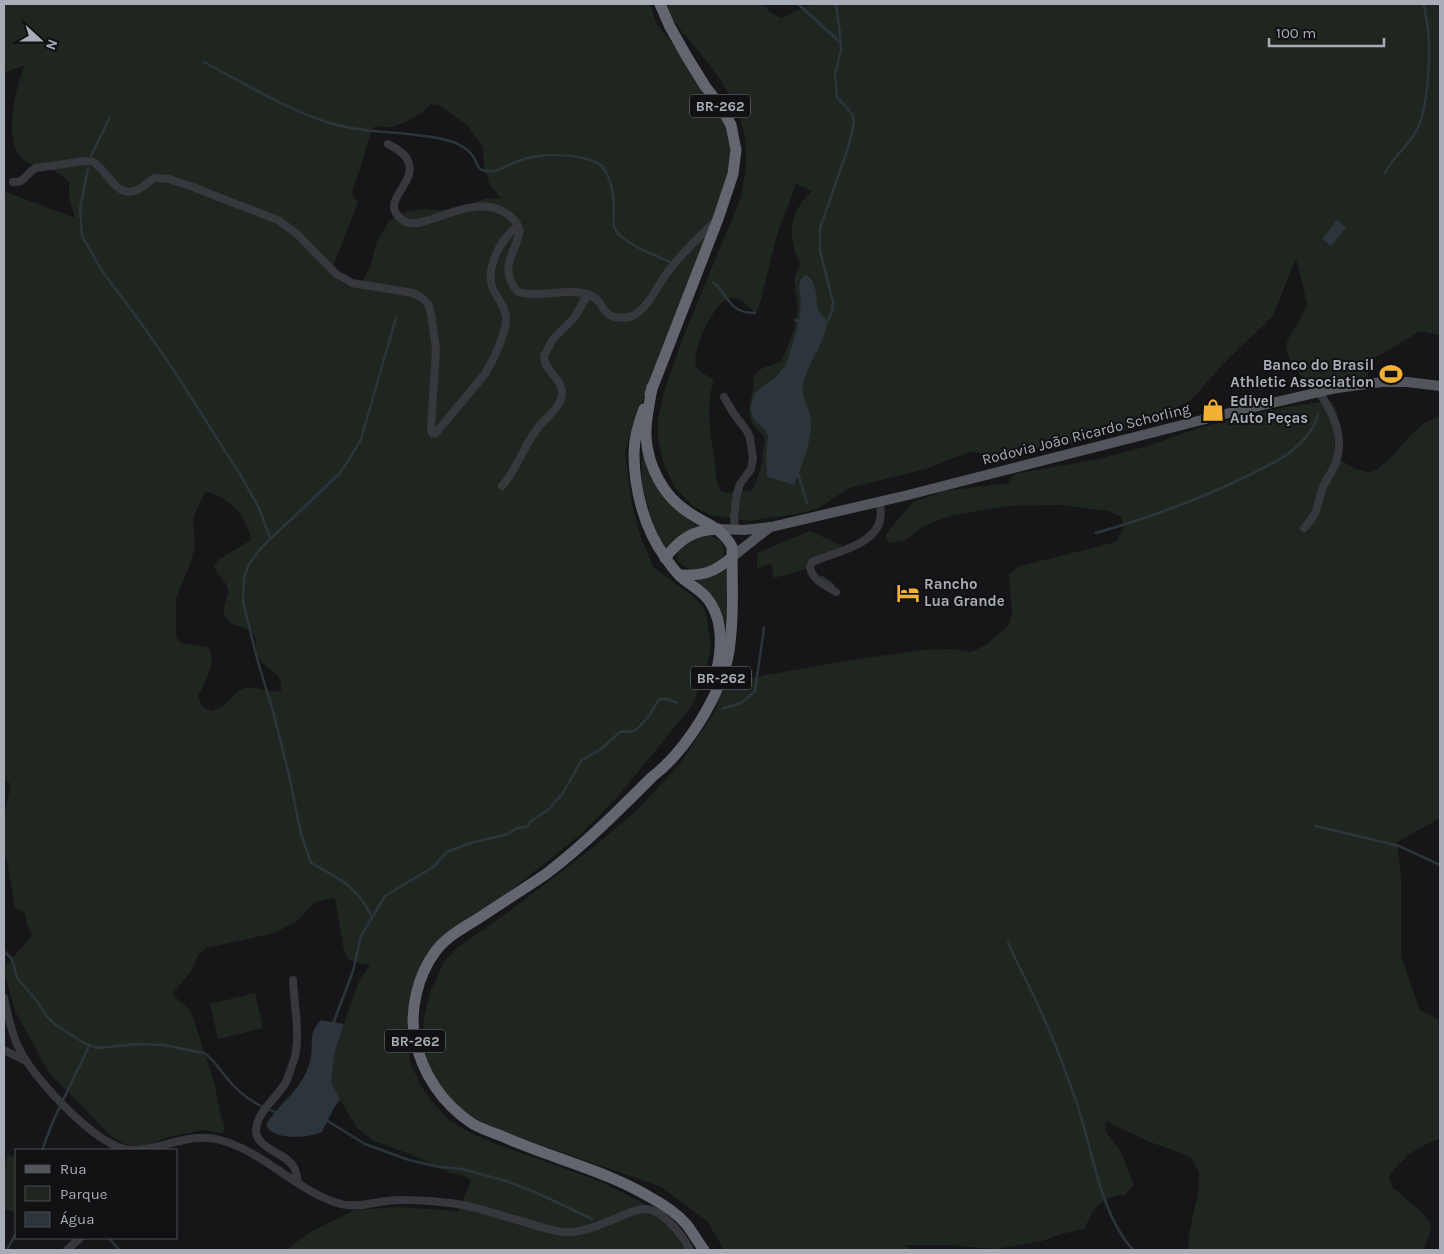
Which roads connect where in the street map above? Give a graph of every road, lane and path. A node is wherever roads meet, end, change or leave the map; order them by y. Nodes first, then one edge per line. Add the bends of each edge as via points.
1 (660, 4) edge
2 (388, 144) dead end
3 (13, 182) dead end
4 (718, 219) junction
5 (520, 230) junction
6 (588, 294) junction
7 (652, 386) junction
8 (1440, 386) edge
9 (1319, 392) junction
10 (724, 397) dead end
11 (502, 486) dead end
12 (879, 502) junction
13 (771, 527) junction
14 (1304, 528) dead end
15 (718, 529) junction
16 (735, 530) junction
17 (732, 556) junction
18 (665, 558) junction
19 (679, 575) junction
20 (836, 592) dead end
21 (652, 777) junction
22 (293, 980) dead end
23 (4, 998) edge
24 (4, 1050) edge
25 (26, 1061) junction
26 (156, 1148) edge
27 (128, 1149) edge
28 (144, 1149) edge
29 (298, 1182) junction
30 (79, 1239) edge
31 (67, 1250) edge
32 (690, 1250) edge
33 (704, 1250) edge

1 - 4 highway, BR-262 via 682,50 721,106 734,135 733,174
2 - 5 street via 408,160 409,175 393,207 404,221 417,223 451,212 494,207 513,219
3 - 5 street via 19,183 36,168 85,161 93,162 128,192 154,178 169,179 278,220 297,234 336,274 352,283 413,292 428,304 435,331 431,428 435,434 492,363 506,316 490,279 492,268 509,234
4 - 6 street via 692,244 643,308 633,315 623,318 609,315 599,300
4 - 7 highway, BR-262
5 - 6 street via 508,269 518,292
6 - 11 street via 544,356 546,366 562,390 559,404 533,434 517,466
7 - 15 highway, BR-262 via 646,436 657,478 670,498 687,512
7 - 18 highway, BR-262 via 639,424 634,452 643,514
8 - 9 main road, Rodovia João Ricardo Schorling via 1382,382
9 - 12 main road, Rodovia João Ricardo Schorling
9 - 14 street via 1335,418 1338,453 1316,512
10 - 16 street via 747,431 753,459 737,494
12 - 13 main road, Rodovia João Ricardo Schorling
12 - 20 street via 882,519 872,535 862,543 812,562 811,574
13 - 16 main road, Rodovia João Ricardo Schorling
13 - 17 main road, Rodovia João Ricardo Schorling
15 - 16 main road, Rodovia João Ricardo Schorling
15 - 17 highway, BR-262 via 727,538
15 - 18 highway via 708,529 680,540
17 - 19 highway via 711,573
17 - 21 highway, BR-262 via 732,622 724,671 694,731 678,753
18 - 19 highway, BR-262
19 - 21 highway, BR-262 via 706,597 716,615 720,657 717,672 697,714
21 - 33 highway, BR-262 via 576,851 449,937 434,953 420,982 412,1029 425,1072 439,1093 473,1124 646,1194 686,1224
22 - 29 street via 297,1044 294,1059 286,1081 263,1112 256,1130 266,1146 294,1167
23 - 25 street via 19,1049
24 - 25 street
25 - 27 street via 52,1094 97,1134
26 - 28 street
26 - 29 street via 190,1138 219,1140 244,1149
29 - 32 street via 322,1197 345,1205 400,1200 465,1205 567,1232 594,1227 634,1211 648,1209 674,1227
30 - 31 street

